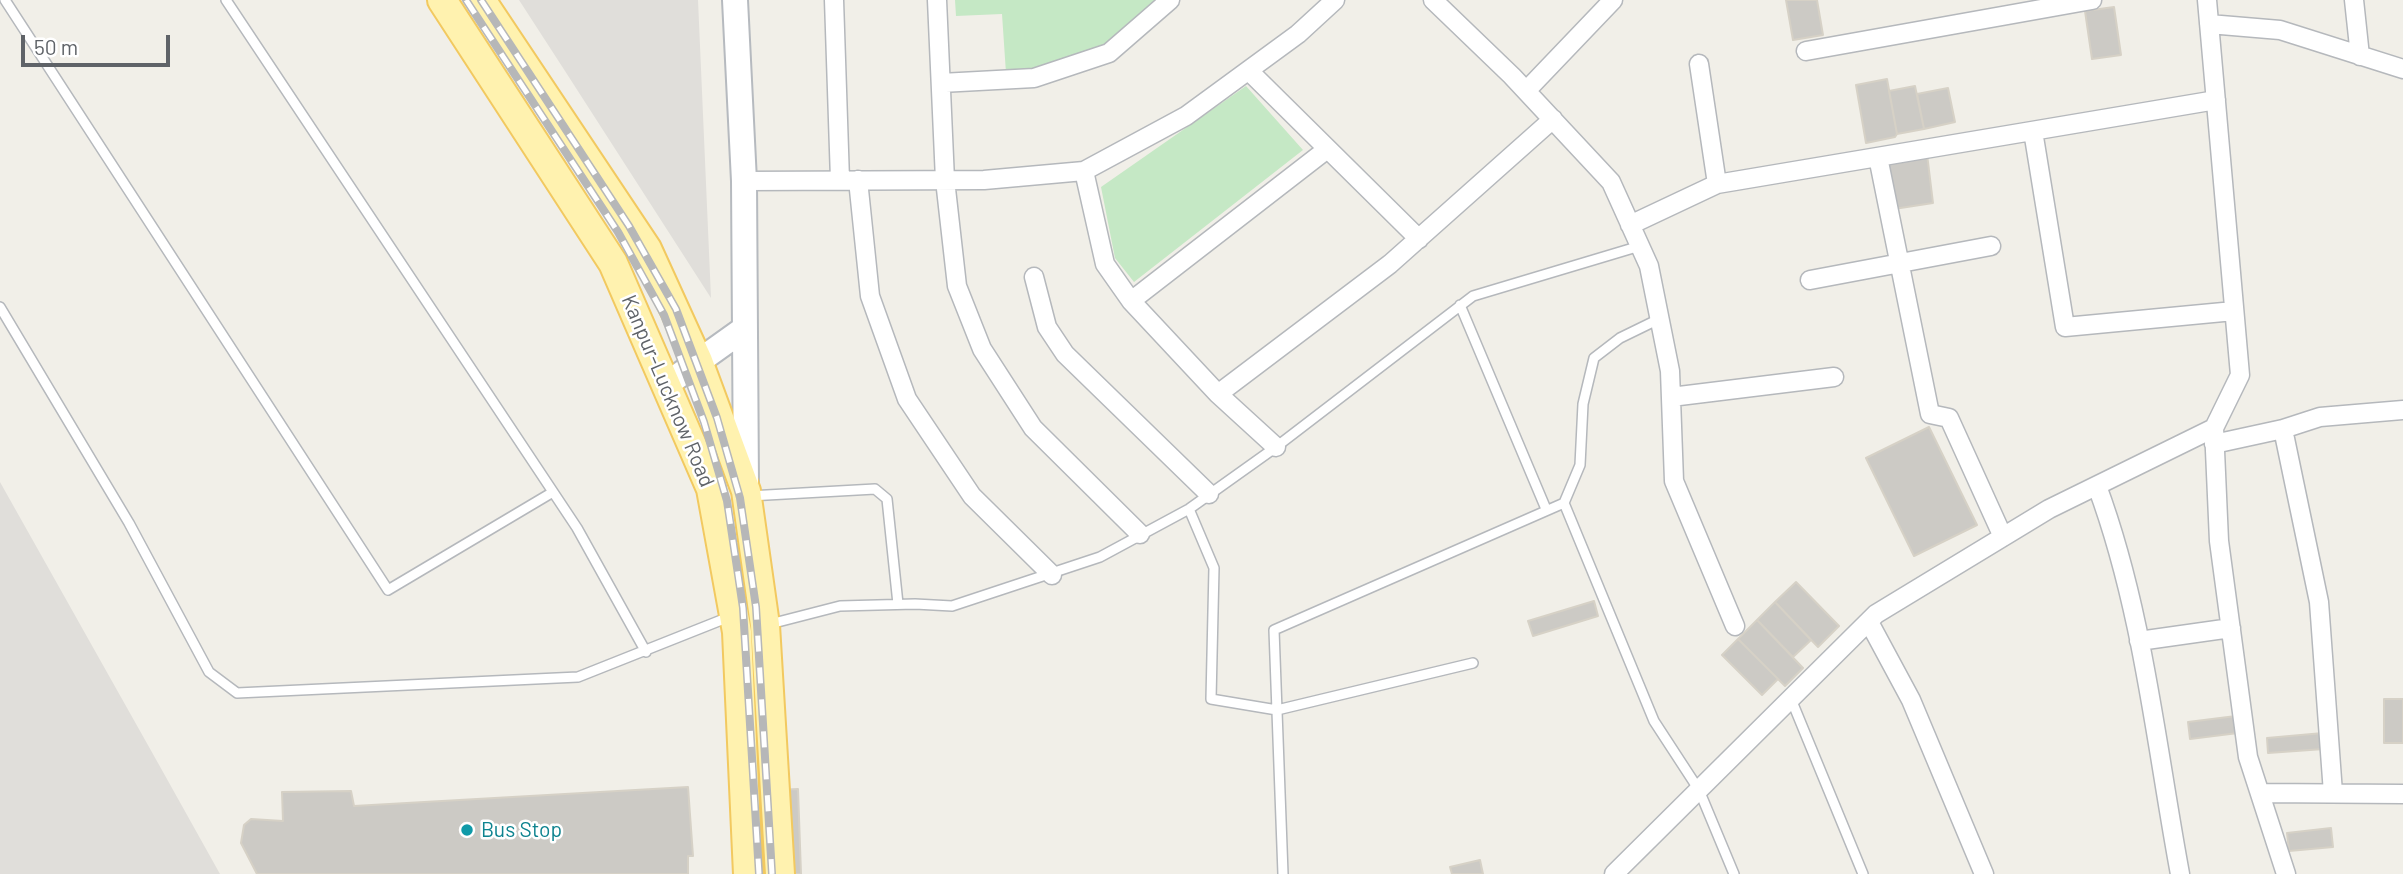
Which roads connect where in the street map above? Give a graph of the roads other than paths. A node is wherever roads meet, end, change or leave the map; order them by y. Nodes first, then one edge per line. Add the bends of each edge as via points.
1 (5, 0) edge
2 (226, 0) edge
3 (442, 0) edge
4 (481, 0) edge
5 (735, 0) edge
6 (834, 0) edge
7 (937, 0) edge
8 (1170, 0) edge
9 (1335, 0) edge
10 (1433, 0) edge
11 (1613, 0) edge
12 (2092, 0) edge
13 (2207, 0) edge
14 (2354, 0) edge
15 (2209, 24) junction
16 (1806, 51) dead end
17 (2360, 56) junction
18 (1699, 64) dead end
19 (2403, 69) edge
20 (1250, 71) junction
21 (941, 83) junction
22 (1526, 91) junction
23 (2216, 100) junction
24 (1553, 120) junction
25 (2033, 131) junction
26 (1326, 150) junction
27 (1878, 157) junction
28 (1084, 171) junction
29 (849, 180) junction
30 (945, 180) junction
31 (744, 181) junction
32 (1717, 184) junction
33 (1630, 225) junction
34 (1419, 239) junction
35 (1640, 246) junction
36 (1991, 246) dead end
37 (1899, 263) junction
38 (1034, 277) dead end
39 (1810, 280) dead end
40 (1131, 302) junction
41 (1460, 305) junction
42 (0, 307) edge
43 (2234, 311) junction
44 (1660, 319) junction
45 (744, 329) junction
46 (698, 361) junction
47 (1834, 377) dead end
48 (667, 384) junction
49 (1218, 394) junction
50 (1671, 397) junction
51 (2403, 410) edge
52 (2283, 429) junction
53 (2214, 436) junction
54 (1276, 447) junction
55 (2097, 486) junction
56 (553, 492) junction
57 (747, 494) junction
58 (1209, 494) junction
59 (1564, 503) junction
60 (1189, 509) junction
61 (1546, 509) junction
62 (1140, 534) junction
63 (2003, 537) junction
64 (1052, 575) junction
65 (898, 604) junction
66 (734, 615) junction
67 (1869, 622) junction
68 (765, 625) junction
69 (1735, 626) dead end
70 (2231, 628) junction
71 (2139, 641) junction
72 (646, 652) junction
73 (1473, 663) dead end
74 (1791, 699) junction
75 (1277, 710) junction
76 (1699, 790) junction
77 (2260, 793) junction
78 (2333, 793) junction
79 (2403, 794) edge
80 (748, 874) edge
81 (780, 874) edge
82 (1283, 874) edge
83 (1615, 874) edge
84 (1734, 874) edge
85 (1863, 874) edge
86 (1984, 874) edge
87 (2180, 874) edge
88 (2286, 874) edge

1 - 56 lane via 388,590
2 - 56 lane
3 - 48 main road, Kanpur-Lucknow Road via 613,262
4 - 46 main road, Kanpur-Lucknow Road via 647,249
5 - 31 main road
6 - 29 street
7 - 21 street
8 - 21 street via 1109,54 1034,78
9 - 20 street
10 - 22 street
11 - 22 street
12 - 16 street
13 - 15 street
14 - 17 street
15 - 17 street via 2280,30
15 - 23 street
17 - 19 street
18 - 32 street
20 - 26 street
20 - 28 street via 1186,116
21 - 30 street
22 - 24 street
23 - 25 street
23 - 43 street
24 - 33 street via 1611,182
24 - 34 street
25 - 27 street
25 - 43 street via 2065,327
26 - 34 street
26 - 40 street
27 - 32 street
27 - 37 street
28 - 30 street
28 - 40 street via 1105,264
29 - 30 street
29 - 31 street
29 - 64 street via 870,296 907,399 972,496
30 - 62 street via 957,286 982,349 1033,428
31 - 45 main road
32 - 33 street
33 - 35 street
34 - 49 street
35 - 41 lane via 1473,296
35 - 44 street
36 - 37 street
37 - 39 street
37 - 63 street via 1930,414 1949,418
38 - 58 street via 1047,327 1065,354
40 - 49 street
41 - 54 lane
41 - 61 lane
42 - 72 lane via 129,523 209,672 237,693 578,677
43 - 53 street via 2240,375
44 - 50 street
44 - 59 lane via 1620,338 1594,358 1583,404 1580,465
45 - 46 main road
45 - 57 main road
46 - 48 main road
46 - 57 main road, Kanpur-Lucknow Road
47 - 50 street
48 - 66 main road, Kanpur-Lucknow Road via 711,489
49 - 54 street
50 - 69 street via 1674,481
51 - 52 street via 2320,417
52 - 53 street
52 - 78 street via 2319,602
53 - 55 street
53 - 70 street via 2219,541
54 - 58 lane
55 - 63 street
55 - 71 street via 2117,540
56 - 72 lane
57 - 65 lane via 875,489 887,499
57 - 68 main road, Kanpur-Lucknow Road
58 - 60 lane
59 - 61 lane
59 - 76 lane via 1654,721
60 - 62 lane
60 - 75 lane via 1214,568 1211,699
61 - 75 lane via 1274,630
62 - 64 lane via 1100,557
63 - 67 street
64 - 65 lane via 952,606
65 - 68 lane via 839,606
66 - 72 lane
66 - 80 main road, Kanpur-Lucknow Road
67 - 74 street
67 - 86 street via 1911,700
68 - 81 main road, Kanpur-Lucknow Road
70 - 71 street
70 - 77 street via 2248,757
71 - 87 street
73 - 75 lane
74 - 76 street
74 - 85 lane
75 - 82 lane
76 - 83 street
76 - 84 lane
77 - 78 street
77 - 88 street
78 - 79 street

